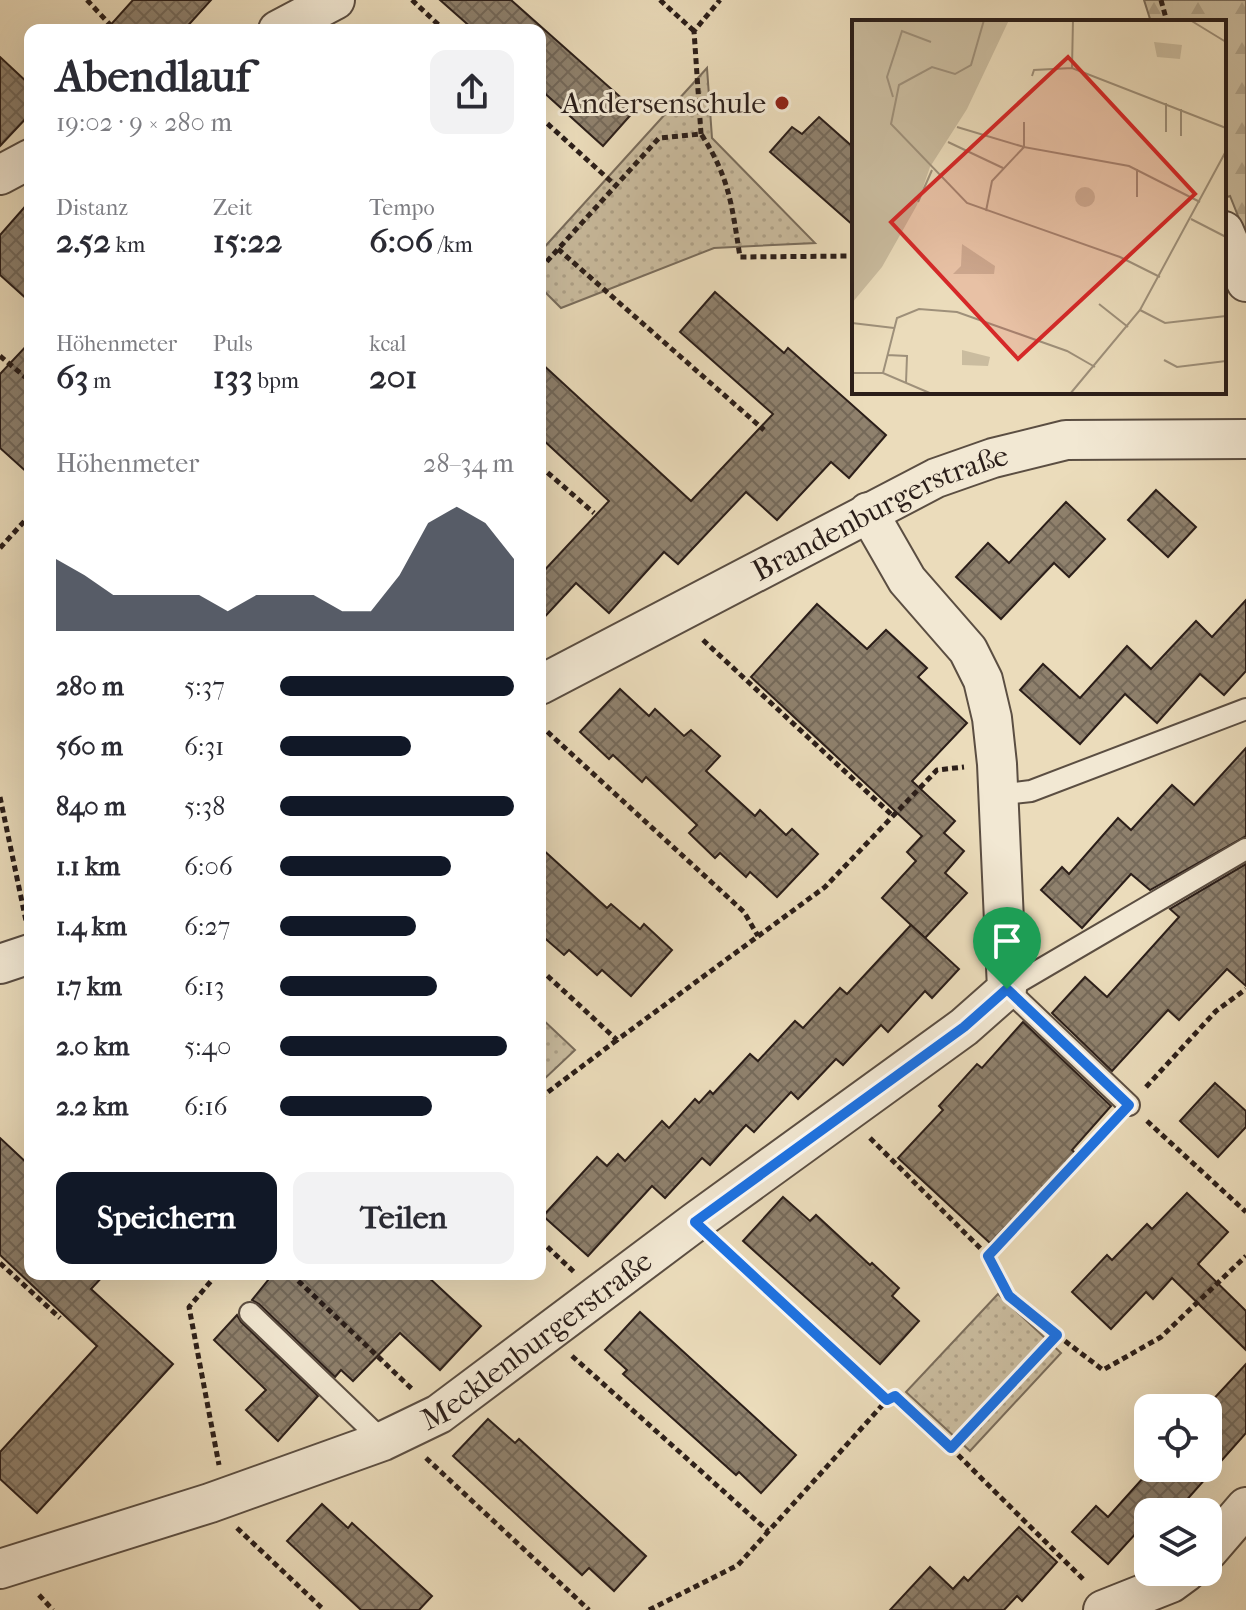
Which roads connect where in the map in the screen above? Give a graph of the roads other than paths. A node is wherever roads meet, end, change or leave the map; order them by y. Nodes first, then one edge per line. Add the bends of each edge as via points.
1 (335, 0) edge
2 (289, 24) edge
3 (24, 162) edge
4 (0, 175) edge
5 (1226, 236) edge
6 (1246, 282) edge
7 (1246, 439) edge
8 (868, 512) junction
9 (546, 682) edge
10 (1246, 709) edge
11 (997, 780) junction
12 (1246, 849) edge
13 (24, 942) edge
14 (0, 964) edge
15 (1007, 989) junction
16 (1129, 1105) road end
17 (250, 1313) dead end
18 (391, 1438) junction
19 (1246, 1507) edge
20 (1222, 1535) edge
21 (0, 1569) edge
22 (1180, 1588) edge
23 (1096, 1597) edge

1 - 2 street
3 - 4 street
5 - 6 street
7 - 8 street, Brandenburgerstraße via 1066,440 936,478
8 - 9 street, Brandenburgerstraße
8 - 11 street via 907,580 968,650 983,680
10 - 11 lane via 1031,791
11 - 15 street
12 - 15 lane, Mecklenburgerstraße
13 - 14 street
15 - 16 lane
15 - 18 street, Mecklenburgerstraße via 985,1011 439,1414
17 - 18 lane
18 - 21 street, Mecklenburgerstraße
19 - 20 street
22 - 23 street

